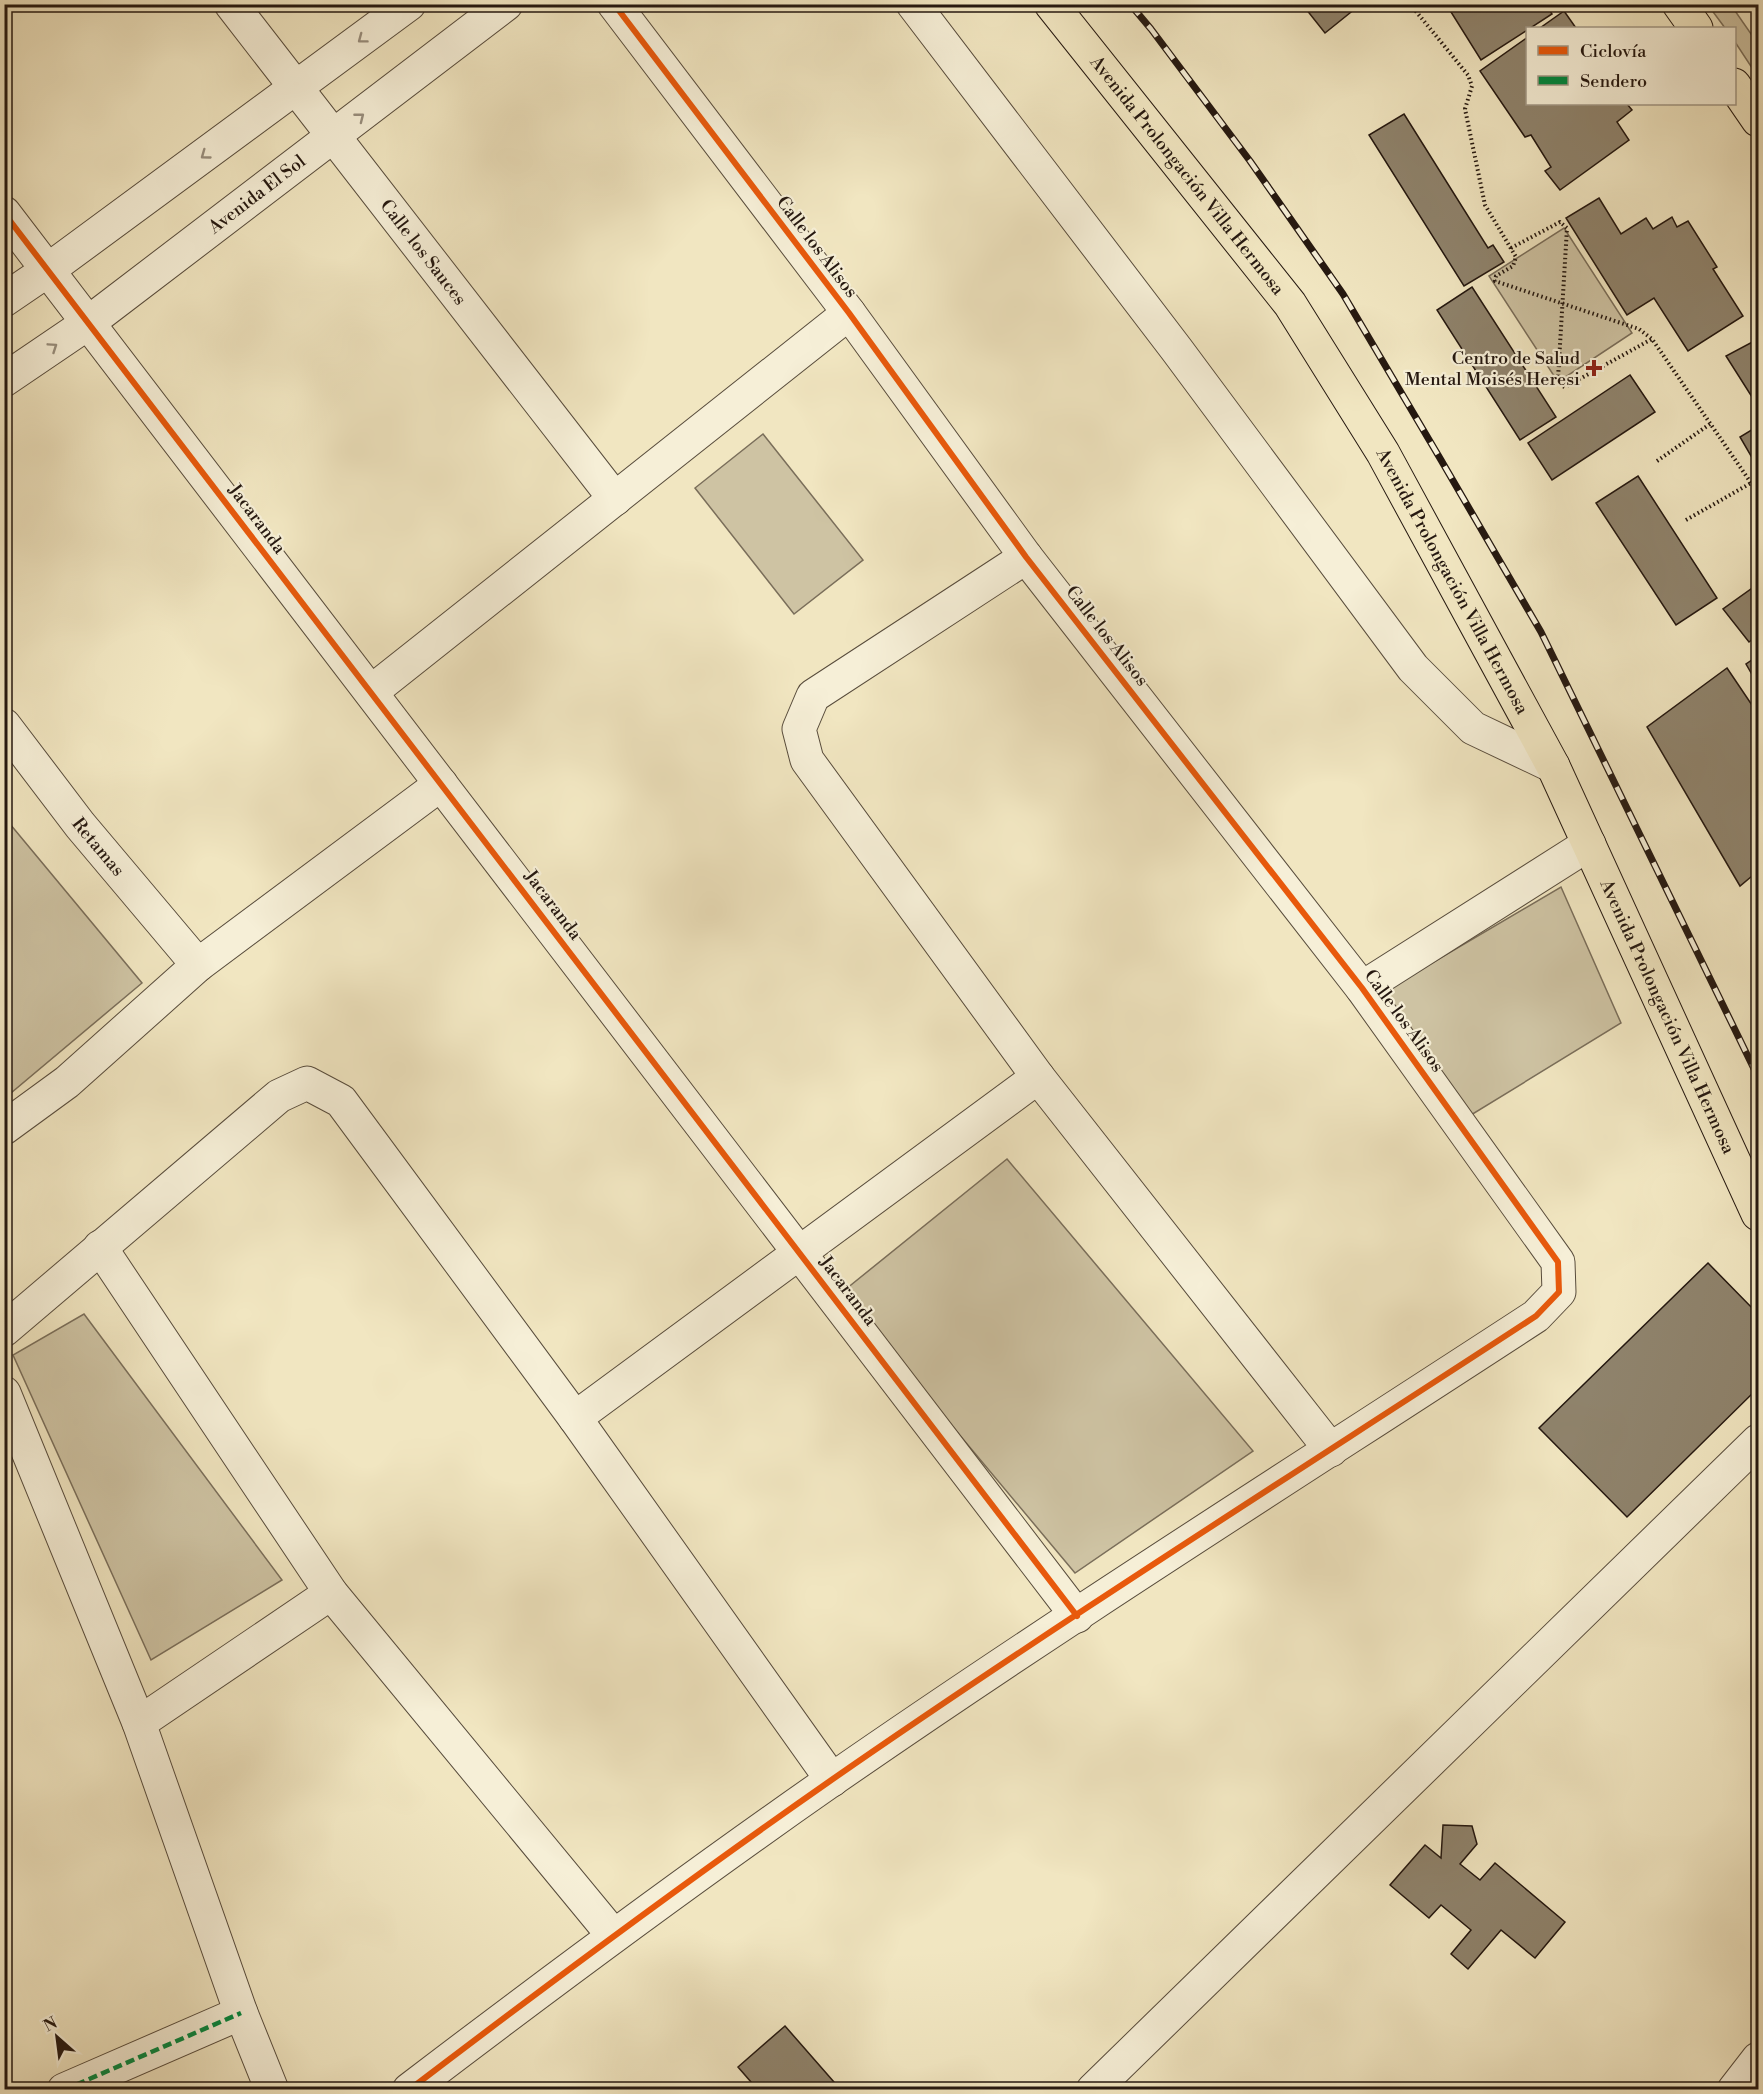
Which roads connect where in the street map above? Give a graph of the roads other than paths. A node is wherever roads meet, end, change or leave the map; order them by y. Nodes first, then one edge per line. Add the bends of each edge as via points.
1 (231, 4) edge
2 (409, 4) edge
3 (506, 4) edge
4 (614, 4) edge
5 (913, 4) edge
6 (1051, 4) edge
7 (1679, 4) edge
8 (1695, 27) edge
9 (296, 88) junction
10 (1736, 88) edge
11 (1758, 120) edge
12 (334, 137) junction
13 (4, 213) edge
14 (48, 270) junction
15 (4, 300) edge
16 (849, 313) junction
17 (88, 323) junction
18 (4, 380) edge
19 (615, 499) junction
20 (1026, 557) junction
21 (371, 692) junction
22 (4, 725) edge
23 (1553, 766) junction
24 (441, 784) junction
25 (1589, 844) junction
26 (198, 965) junction
27 (1362, 988) junction
28 (1038, 1077) junction
29 (4, 1128) edge
30 (1758, 1214) edge
31 (100, 1247) junction
32 (800, 1252) junction
33 (4, 1330) edge
34 (4, 1393) edge
35 (575, 1418) junction
36 (1758, 1441) edge
37 (1331, 1450) junction
38 (331, 1593) junction
39 (1077, 1616) junction
40 (139, 1723) junction
41 (832, 1780) junction
42 (613, 1935) junction
43 (241, 2013) junction
44 (1758, 2059) edge
45 (64, 2090) edge
46 (272, 2090) edge
47 (409, 2090) edge
48 (1093, 2090) edge
49 (1734, 2090) edge

1 - 9 street, Calle los Sauces
2 -> 9 street
12 -> 3 street, Avenida El Sol
4 - 16 street, Calle los Alisos
5 - 23 street via 1413,668 1473,729
6 - 23 main road, Avenida Prolongación Villa Hermosa via 1290,304 1383,453
7 - 8 main road
9 - 12 street, Calle los Sauces
9 -> 14 street
10 - 11 main road
12 - 17 street, Avenida El Sol
12 - 19 street, Calle los Sauces
13 - 14 street, Jacaranda
14 - 15 street
14 - 17 street, Jacaranda
16 - 19 street
16 - 20 street, Calle los Alisos
18 -> 17 street, Avenida El Sol
17 - 21 street, Jacaranda
19 - 21 street
20 - 27 street, Calle los Alisos
20 - 28 street via 813,696 798,729 807,760
21 - 24 street, Jacaranda
22 - 26 street, Retamas via 80,825
23 - 25 main road, Avenida Prolongación Villa Hermosa
24 - 26 street
24 - 32 street, Jacaranda
25 - 27 street
25 - 30 main road, Avenida Prolongación Villa Hermosa
26 - 29 street via 67,1082
27 - 37 street, Calle los Alisos via 1558,1262 1559,1292 1536,1316
28 - 32 street
28 - 37 street
31 - 33 street
31 - 35 street via 279,1096 307,1083 341,1101
31 - 38 street
32 - 35 street
32 - 39 street, Jacaranda
34 - 40 street
35 - 41 street
36 - 48 street
37 - 39 street
38 - 40 street
38 - 42 street
39 - 41 street
40 - 43 street
41 - 42 street
42 - 47 street
43 - 45 street
43 - 46 street
44 - 49 street

